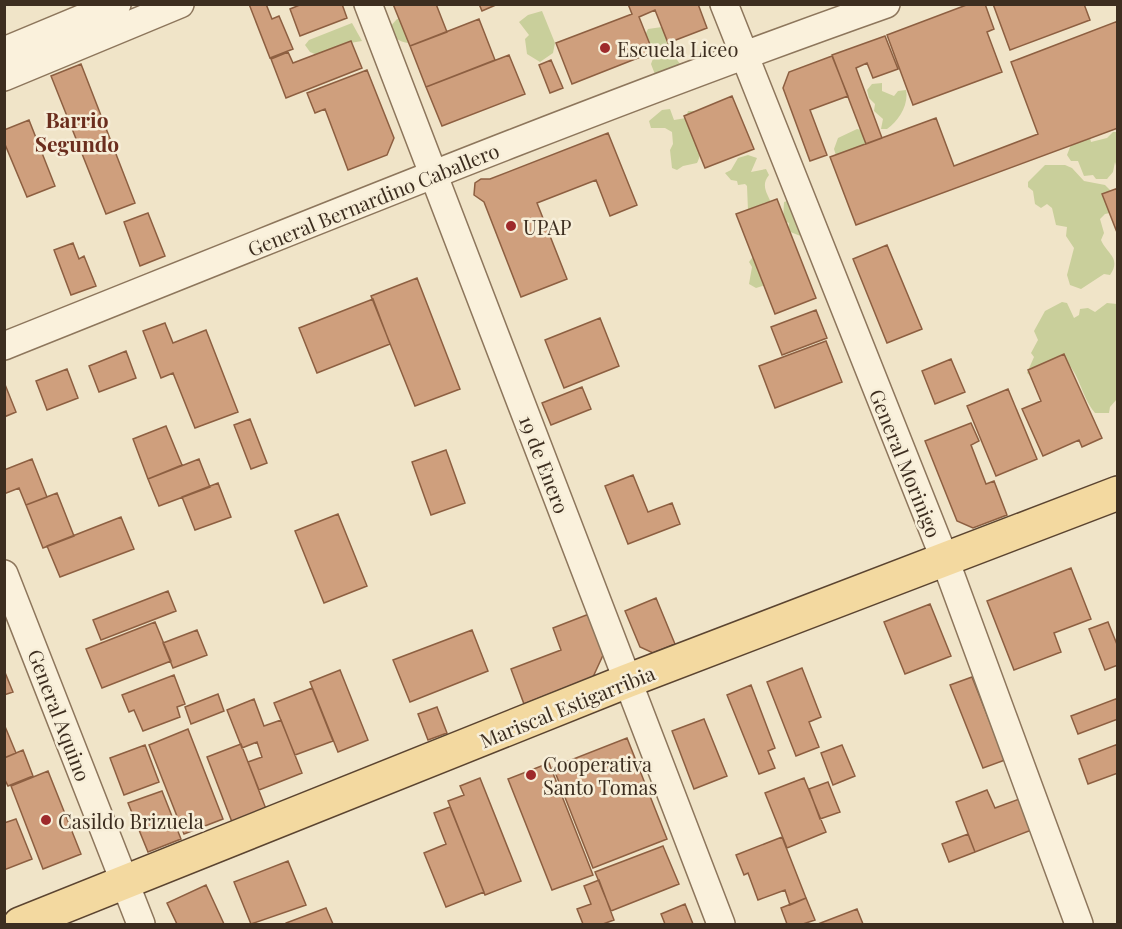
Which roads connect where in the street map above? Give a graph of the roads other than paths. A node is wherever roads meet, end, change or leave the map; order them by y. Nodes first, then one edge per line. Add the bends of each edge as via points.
1 (117, 4) edge
2 (180, 4) edge
3 (368, 4) edge
4 (724, 4) edge
5 (886, 4) edge
6 (4, 51) edge
7 (744, 55) junction
8 (4, 77) edge
9 (434, 174) junction
10 (4, 346) edge
11 (1118, 493) edge
12 (945, 560) junction
13 (4, 574) edge
14 (627, 681) junction
15 (125, 884) junction
16 (20, 924) edge
17 (141, 924) edge
18 (721, 924) edge
19 (1079, 924) edge

1 - 6 street
2 - 8 street
3 - 9 street, 19 de Enero
4 - 7 street, General Morinigo
5 - 7 street, General Bernardino Caballero
7 - 9 street, General Bernardino Caballero
7 - 12 street, General Morinigo
9 - 10 street, General Bernardino Caballero
9 - 14 street, 19 de Enero
11 - 12 main road, Mariscal Estigarribia
12 - 14 main road, Mariscal Estigarribia
12 - 19 street, General Morinigo
13 - 15 street, General Aquino
14 - 15 main road, Mariscal Estigarribia
14 - 18 street, 19 de Enero
15 - 16 main road, Mariscal Estigarribia
15 - 17 street, General Aquino

